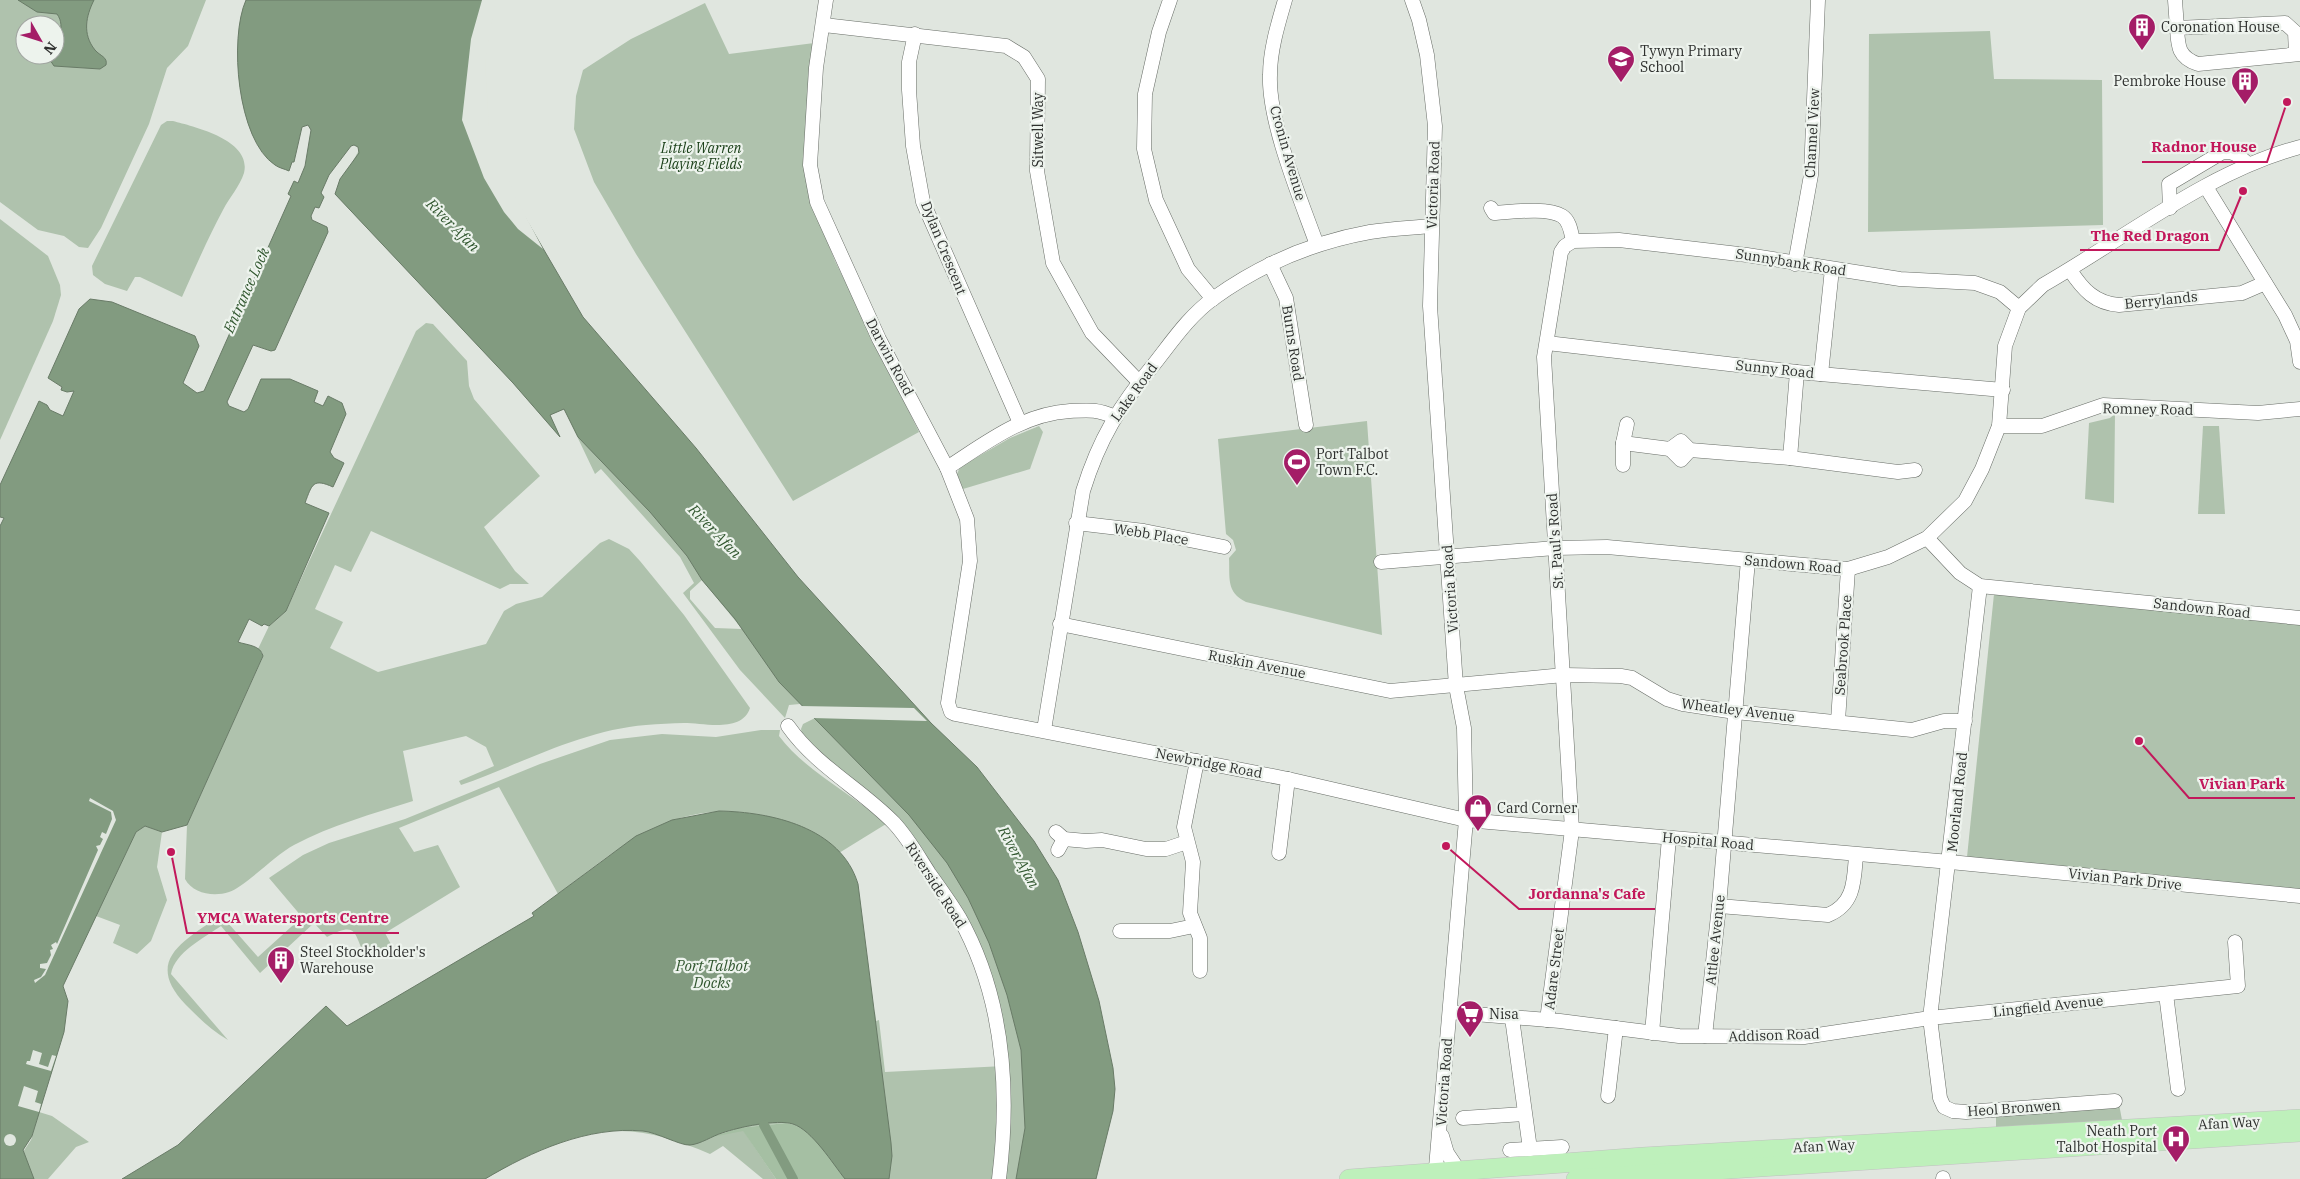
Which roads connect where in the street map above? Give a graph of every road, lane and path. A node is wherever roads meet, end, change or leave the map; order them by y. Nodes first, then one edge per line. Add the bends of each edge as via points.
1 (826, 0) edge
2 (1170, 0) edge
3 (1285, 0) edge
4 (1412, 0) edge
5 (1818, 0) edge
6 (2175, 0) edge
7 (824, 25) junction
8 (2177, 28) junction
9 (915, 34) junction
10 (2298, 54) edge
11 (2300, 147) edge
12 (2248, 164) junction
13 (2206, 186) junction
14 (1491, 208) dead end
15 (2170, 208) junction
16 (1430, 226) junction
17 (1573, 241) junction
18 (1317, 245) junction
19 (1270, 264) junction
20 (1795, 264) junction
21 (1832, 269) junction
22 (2070, 270) junction
23 (2265, 284) junction
24 (1213, 299) junction
25 (2019, 308) junction
26 (1547, 344) junction
27 (2300, 362) edge
28 (1796, 372) junction
29 (1822, 374) junction
30 (1139, 382) junction
31 (2003, 390) junction
32 (2300, 409) edge
33 (1115, 417) junction
34 (1020, 423) junction
35 (1627, 424) dead end
36 (1306, 425) dead end
37 (1999, 426) junction
38 (1623, 443) junction
39 (1790, 458) junction
40 (1623, 465) dead end
41 (947, 468) junction
42 (1915, 470) dead end
43 (1076, 523) junction
44 (1927, 538) junction
45 (1224, 547) dead end
46 (1555, 548) junction
47 (1448, 557) junction
48 (1748, 560) junction
49 (1381, 562) dead end
50 (1848, 569) junction
51 (1980, 586) junction
52 (2300, 618) edge
53 (1060, 624) junction
54 (1564, 675) junction
55 (1456, 686) junction
56 (951, 712) joint
57 (1735, 712) junction
58 (1838, 721) junction
59 (1965, 721) junction
60 (788, 726) dead end
61 (1044, 730) junction
62 (1197, 760) junction
63 (1288, 779) junction
64 (1466, 820) junction
65 (1572, 830) junction
66 (1668, 838) junction
67 (1059, 840) dead end
68 (1187, 842) junction
69 (1724, 843) junction
70 (1283, 844) dead end
71 (1856, 855) junction
72 (1950, 862) junction
73 (2300, 896) edge
74 (1719, 906) junction
75 (1194, 926) junction
76 (1129, 928) dead end
77 (2235, 942) dead end
78 (1200, 971) dead end
79 (2166, 994) junction
80 (1450, 1012) junction
81 (1512, 1018) junction
82 (1930, 1018) junction
83 (1547, 1020) junction
84 (1616, 1028) junction
85 (1652, 1033) junction
86 (1705, 1036) junction
87 (2178, 1089) dead end
88 (1608, 1096) dead end
89 (2115, 1101) dead end
90 (1524, 1114) junction
91 (1463, 1118) dead end
92 (2300, 1119) edge
93 (1440, 1130) junction
94 (2300, 1132) edge
95 (1562, 1147) dead end
96 (1530, 1149) junction
97 (1510, 1150) dead end
98 (1459, 1171) junction
99 (1435, 1176) edge
100 (999, 1179) edge
101 (1349, 1179) edge
102 (1576, 1179) edge

1 - 7 street, Darwin Road
2 - 24 street via 1145,94 1144,149 1156,200 1188,269
3 - 18 street, Cronin Avenue via 1273,49 1272,100 1277,125
4 - 16 street, Victoria Road via 1422,28 1433,93 1435,126
5 - 20 street, Channel View via 1811,175
6 - 8 street
7 - 9 street, Sitwell Way
7 - 41 street, Darwin Road via 816,68 810,165 817,202 879,338
8 - 10 street via 2284,22 2294,32
8 - 10 street via 2180,52 2184,58 2198,64
9 - 30 street, Sitwell Way via 1006,46 1024,57 1038,79 1037,171 1053,263 1092,333
9 - 34 street, Dylan Crescent via 909,62 909,90 913,146 923,202
11 - 12 street
12 - 13 street
12 - 15 street via 2232,152 2220,152 2169,184
13 - 15 street
13 - 23 street
14 - 17 street via 1494,213 1552,212 1563,216
15 - 22 street
16 - 18 street, Lake Road via 1370,232
16 - 47 street, Victoria Road via 1430,306
17 - 20 street, Sunnybank Road via 1629,241 1747,254
17 - 26 street, St. Paul's Road via 1561,252
18 - 19 street, Lake Road
19 - 24 street, Lake Road
19 - 36 street, Burns Road via 1286,298
20 - 21 street, Sunnybank Road
21 - 25 street, Sunnybank Road via 1900,279 1975,283 2000,292
21 - 29 street
22 - 23 street, Berrylands via 2091,296 2105,304 2242,292
22 - 25 street via 2044,286
23 - 27 street via 2297,341
24 - 30 street, Lake Road via 1184,325
25 - 31 street via 2005,346
26 - 28 street, Sunny Road
26 - 46 street, St. Paul's Road via 1544,357
28 - 29 street, Sunny Road
28 - 39 street
29 - 31 street, Sunny Road
30 - 33 street, Lake Road
31 - 37 street
32 - 37 street, Romney Road via 2258,413 2103,405 2042,426
33 - 34 street via 1098,409 1080,410 1043,414
33 - 43 street, Lake Road via 1094,455
34 - 41 street
35 - 38 street
37 - 44 street via 1982,469 1965,500
38 - 39 street via 1670,449 1681,441 1690,450
38 - 40 street
39 - 42 street via 1897,477
41 - 56 street, Darwin Road via 966,519 970,561 948,699
43 - 45 street, Webb Place via 1144,531
43 - 53 street, Lake Road
44 - 50 street, Sandown Road via 1888,557
44 - 51 street, Sandown Road via 1960,573
46 - 47 street, Sandown Road
46 - 48 street, Sandown Road via 1619,547
46 - 54 street, St. Paul's Road
47 - 49 street, Sandown Road
47 - 55 street, Victoria Road
48 - 50 street, Sandown Road
48 - 57 street, Attlee Avenue
50 - 58 street, Seabrook Place
51 - 52 street, Sandown Road
51 - 59 street, Moorland Road
53 - 55 street, Ruskin Avenue via 1390,691
53 - 61 street, Lake Road
54 - 55 street, Wheatley Avenue
54 - 57 street, Wheatley Avenue via 1632,678 1667,699
54 - 65 street, St. Paul's Road
55 - 64 street, Victoria Road via 1464,728
56 - 61 street, Newbridge Road
57 - 58 street, Wheatley Avenue
57 - 69 street, Attlee Avenue
58 - 59 street, Wheatley Avenue via 1912,730 1944,722
59 - 72 street, Moorland Road
60 - 100 street, Riverside Road via 809,750 898,828 952,906 968,936 997,1024 1004,1066 1004,1124
61 - 62 street, Newbridge Road
62 - 63 street, Newbridge Road
62 - 68 street via 1184,827
63 - 64 street, Newbridge Road
63 - 70 street
64 - 65 street, Hospital Road
64 - 80 street, Victoria Road
65 - 66 street, Hospital Road
65 - 83 street, Adare Street
66 - 69 street, Hospital Road
66 - 85 street
67 - 68 street via 1102,840 1146,849 1166,849
68 - 75 street via 1193,862 1190,913
69 - 71 street, Hospital Road
69 - 74 street, Attlee Avenue
71 - 72 street, Hospital Road
71 - 74 street via 1853,890 1838,911 1828,915
72 - 73 street, Vivian Park Drive
72 - 82 street, Moorland Road
74 - 86 street, Attlee Avenue
75 - 76 street via 1170,931
75 - 78 street via 1207,957
77 - 79 street, Lingfield Avenue via 2238,986
79 - 82 street, Lingfield Avenue
79 - 87 street
80 - 81 street, Addison Road
80 - 93 street, Victoria Road
81 - 83 street, Addison Road
81 - 90 street
82 - 86 street, Addison Road via 1804,1037
82 - 89 street, Heol Bronwen via 1940,1098 1944,1107 1966,1112
83 - 84 street, Addison Road
84 - 85 street, Addison Road
84 - 88 street
85 - 86 street, Addison Road
90 - 91 street
90 - 96 street
92 - 98 main road, Afan Way via 1643,1157
93 - 98 street via 1447,1153
93 - 99 street, Victoria Road
94 - 102 main road, Afan Way
95 - 96 street
96 - 97 street
98 - 99 main road, Afan Way
99 - 101 main road, Afan Way

